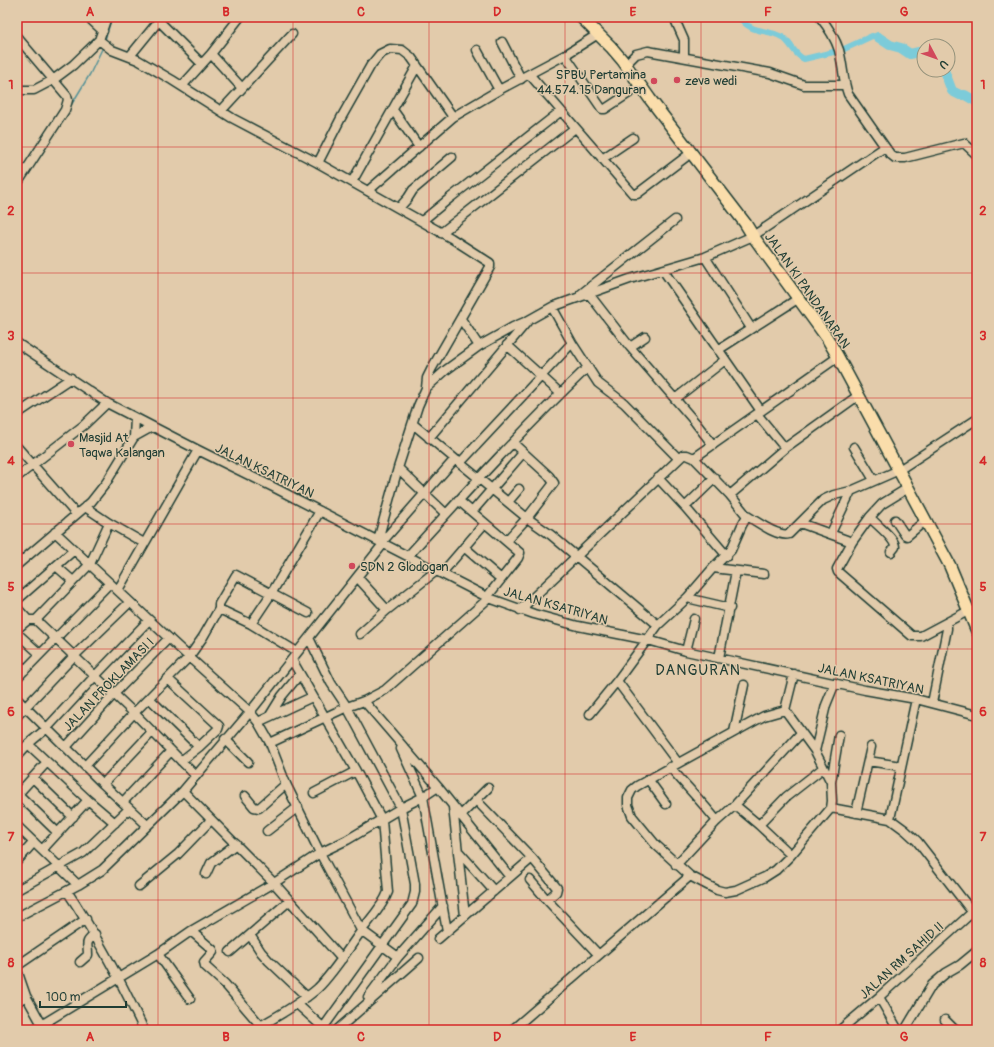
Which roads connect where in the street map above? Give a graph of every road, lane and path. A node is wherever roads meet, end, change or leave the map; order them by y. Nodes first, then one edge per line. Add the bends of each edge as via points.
1 (88, 17) edge
2 (107, 17) edge
3 (240, 17) edge
4 (581, 17) edge
5 (820, 17) edge
6 (160, 19) edge
7 (676, 22) dead end
8 (103, 31) junction
9 (292, 34) dead end
10 (598, 34) junction
11 (17, 37) edge
12 (99, 40) junction
13 (502, 42) dead end
14 (477, 50) dead end
15 (211, 54) junction
16 (566, 55) junction
17 (130, 56) junction
18 (684, 57) junction
19 (202, 64) junction
20 (626, 64) junction
21 (417, 66) junction
22 (530, 75) junction
23 (521, 79) junction
24 (53, 80) junction
25 (845, 85) junction
26 (182, 86) junction
27 (640, 86) junction
28 (242, 88) junction
29 (17, 90) edge
30 (499, 90) junction
31 (393, 110) junction
32 (221, 111) junction
33 (561, 111) junction
34 (453, 117) junction
35 (575, 128) junction
36 (633, 138) dead end
37 (419, 147) junction
38 (885, 147) junction
39 (691, 153) junction
40 (977, 155) edge
41 (452, 157) dead end
42 (602, 159) junction
43 (318, 163) junction
44 (352, 182) junction
45 (17, 184) edge
46 (368, 191) junction
47 (399, 208) junction
48 (675, 220) dead end
49 (422, 221) junction
50 (441, 233) junction
51 (753, 236) junction
52 (706, 257) junction
53 (663, 270) junction
54 (589, 294) junction
55 (576, 298) junction
56 (799, 298) junction
57 (552, 307) junction
58 (461, 319) junction
59 (527, 321) junction
60 (751, 328) junction
61 (645, 337) dead end
62 (572, 343) junction
63 (507, 344) junction
64 (18, 346) edge
65 (480, 346) junction
66 (630, 347) junction
67 (718, 350) junction
68 (838, 357) junction
69 (725, 360) junction
70 (588, 367) junction
71 (542, 375) junction
72 (71, 378) junction
73 (426, 388) junction
74 (560, 394) junction
75 (859, 395) junction
76 (676, 399) junction
77 (107, 403) junction
78 (759, 413) junction
79 (17, 414) edge
80 (135, 418) junction
81 (977, 419) edge
82 (413, 424) junction
83 (152, 427) junction
84 (134, 437) junction
85 (430, 438) junction
86 (513, 443) junction
87 (713, 445) junction
88 (17, 447) edge
89 (854, 447) dead end
90 (784, 448) junction
91 (198, 450) junction
92 (523, 453) junction
93 (678, 458) junction
94 (694, 458) junction
95 (458, 461) junction
96 (32, 464) junction
97 (398, 468) junction
98 (899, 470) junction
99 (17, 477) edge
100 (479, 478) junction
101 (658, 478) junction
102 (714, 478) junction
103 (874, 480) junction
104 (908, 488) junction
105 (491, 489) junction
106 (519, 489) dead end
107 (851, 491) junction
108 (424, 493) junction
109 (730, 495) junction
110 (458, 500) junction
111 (508, 502) junction
112 (85, 507) junction
113 (685, 507) junction
114 (320, 511) junction
115 (472, 512) junction
116 (76, 514) junction
117 (446, 514) junction
118 (747, 516) junction
119 (870, 517) junction
120 (527, 518) junction
121 (895, 520) dead end
122 (926, 520) junction
123 (109, 523) junction
124 (485, 523) junction
125 (800, 523) junction
126 (55, 532) junction
127 (832, 533) junction
128 (506, 541) junction
129 (382, 542) junction
130 (852, 542) junction
131 (144, 543) junction
132 (464, 546) junction
133 (74, 550) junction
134 (891, 552) dead end
135 (408, 556) junction
136 (576, 556) junction
137 (727, 556) junction
138 (90, 564) junction
139 (17, 565) edge
140 (56, 566) junction
141 (713, 568) junction
142 (736, 571) junction
143 (439, 572) junction
144 (764, 574) dead end
145 (358, 578) junction
146 (501, 579) junction
147 (73, 581) junction
148 (110, 583) junction
149 (118, 590) junction
150 (271, 594) junction
151 (488, 598) junction
152 (687, 598) junction
153 (17, 600) edge
154 (130, 602) junction
155 (17, 608) edge
156 (730, 608) junction
157 (219, 609) junction
158 (387, 610) junction
159 (520, 610) junction
160 (968, 611) junction
161 (308, 613) dead end
162 (694, 619) dead end
163 (32, 620) junction
164 (149, 620) junction
165 (947, 623) junction
166 (251, 624) junction
167 (658, 625) junction
168 (17, 629) edge
169 (977, 631) edge
170 (17, 633) edge
171 (360, 634) dead end
172 (169, 638) junction
173 (309, 638) junction
174 (55, 639) junction
175 (648, 640) junction
176 (686, 651) junction
177 (297, 652) junction
178 (40, 654) junction
179 (74, 656) junction
180 (189, 657) junction
181 (719, 658) junction
182 (292, 660) junction
183 (17, 663) edge
184 (25, 670) junction
185 (300, 674) junction
186 (794, 674) junction
187 (94, 676) junction
188 (17, 678) edge
189 (168, 679) junction
190 (618, 681) junction
191 (835, 683) junction
192 (744, 685) dead end
193 (114, 694) junction
194 (149, 698) junction
195 (312, 698) junction
196 (17, 699) edge
197 (916, 699) junction
198 (364, 701) junction
199 (932, 703) junction
200 (347, 707) junction
201 (25, 708) junction
202 (784, 710) junction
203 (250, 712) junction
204 (134, 713) junction
205 (590, 714) dead end
206 (977, 715) edge
207 (17, 716) edge
208 (269, 717) junction
209 (325, 717) junction
210 (258, 722) junction
211 (46, 729) junction
212 (152, 732) junction
213 (734, 732) junction
214 (801, 732) junction
215 (839, 735) dead end
216 (225, 739) junction
217 (397, 741) junction
218 (270, 743) junction
219 (28, 744) junction
220 (66, 747) junction
221 (199, 747) junction
222 (871, 747) dead end
223 (815, 751) junction
224 (171, 752) junction
225 (17, 756) edge
226 (181, 761) junction
227 (868, 761) junction
228 (47, 762) junction
229 (248, 762) dead end
230 (678, 763) junction
231 (85, 766) junction
232 (901, 766) junction
233 (670, 767) junction
234 (823, 768) junction
235 (356, 771) junction
236 (196, 776) junction
237 (33, 778) junction
238 (648, 779) junction
239 (831, 782) junction
240 (103, 784) junction
241 (286, 784) junction
242 (438, 787) junction
243 (488, 788) dead end
244 (183, 790) junction
245 (314, 793) dead end
246 (17, 795) edge
247 (244, 796) dead end
248 (423, 797) junction
249 (88, 800) junction
250 (476, 800) junction
251 (123, 802) junction
252 (666, 804) dead end
253 (735, 805) junction
254 (452, 806) junction
255 (298, 807) junction
256 (401, 808) junction
257 (831, 808) junction
258 (129, 809) junction
259 (856, 813) junction
260 (460, 816) junction
261 (73, 817) junction
262 (211, 820) junction
263 (382, 820) junction
264 (890, 820) junction
265 (716, 822) junction
266 (115, 823) junction
267 (759, 824) junction
268 (147, 825) junction
269 (17, 826) edge
270 (267, 831) dead end
271 (58, 833) junction
272 (34, 842) junction
273 (236, 844) junction
274 (42, 850) junction
275 (320, 852) junction
276 (458, 852) junction
277 (791, 855) junction
278 (532, 858) junction
279 (17, 861) edge
280 (676, 865) junction
281 (60, 866) junction
282 (206, 874) dead end
283 (690, 876) junction
284 (510, 877) junction
285 (530, 880) dead end
286 (274, 883) junction
287 (78, 884) junction
288 (139, 886) dead end
289 (17, 890) edge
290 (67, 891) junction
291 (494, 891) junction
292 (547, 900) junction
293 (289, 901) junction
294 (443, 906) junction
295 (975, 913) edge
296 (465, 916) junction
297 (17, 917) edge
298 (86, 919) junction
299 (362, 930) junction
300 (191, 931) junction
301 (447, 931) junction
302 (95, 934) junction
303 (250, 935) junction
304 (438, 939) dead end
305 (382, 945) junction
306 (977, 951) edge
307 (230, 952) dead end
308 (158, 954) junction
309 (598, 954) junction
310 (398, 957) junction
311 (342, 958) junction
312 (419, 958) dead end
313 (80, 962) dead end
314 (17, 966) edge
315 (17, 970) edge
316 (119, 978) junction
317 (26, 996) junction
318 (307, 997) junction
319 (368, 997) dead end
320 (879, 997) junction
321 (190, 999) dead end
322 (17, 1002) edge
323 (297, 1004) junction
324 (945, 1020) dead end
325 (44, 1027) edge
326 (257, 1028) edge
327 (324, 1029) edge
328 (33, 1030) edge
329 (144, 1030) edge
330 (337, 1030) edge
331 (512, 1030) edge
332 (840, 1030) edge
333 (898, 1030) edge
334 (905, 1030) edge
335 (955, 1030) edge

1 - 8 street
2 - 8 street
3 - 15 street
4 - 10 main road, JALAN KI PANDANARAN
5 - 25 street via 839,51
6 - 17 street
6 - 19 street
7 - 18 street via 684,40
8 - 12 street
9 - 28 street
10 - 16 street
10 - 20 main road, JALAN KI PANDANARAN
11 - 24 street
12 - 17 street via 112,50
12 - 24 street
13 - 23 street
14 - 30 street
15 - 19 street
15 - 28 street
16 - 22 street
16 - 27 street via 602,109
17 - 26 street
18 - 20 street via 644,51
18 - 25 street via 770,73 804,85
19 - 26 street
20 - 27 main road, JALAN KI PANDANARAN
21 - 31 street
21 - 34 street
21 - 43 street via 408,54 398,49 390,49 380,54 371,65
22 - 23 street
22 - 33 street
23 - 30 street
24 - 29 street via 32,91
24 - 45 street via 68,98 67,107
25 - 38 street via 848,94
26 - 32 street
27 - 39 main road, JALAN KI PANDANARAN
28 - 32 street
30 - 34 street
31 - 37 street
31 - 44 street
32 - 43 street
33 - 35 street
33 - 49 street
34 - 37 street
35 - 42 street
35 - 50 street
36 - 42 street
37 - 46 street
38 - 40 street via 894,157 905,158 964,143
38 - 51 street
39 - 42 street via 635,194
39 - 51 main road, JALAN KI PANDANARAN
41 - 47 street via 413,190
43 - 44 street
44 - 46 street
46 - 47 street
47 - 49 street
48 - 55 street
49 - 50 street
50 - 58 street via 491,265
51 - 52 street
51 - 56 main road, JALAN KI PANDANARAN
52 - 53 street
52 - 60 street
53 - 54 street
53 - 67 street
54 - 55 street
54 - 66 street
55 - 57 street
56 - 60 street
56 - 68 main road, JALAN KI PANDANARAN
57 - 59 street
57 - 62 street
58 - 65 street
58 - 73 street via 428,376
59 - 63 street
59 - 65 street via 513,326
60 - 67 street
61 - 66 street
62 - 70 street
62 - 71 street
63 - 71 street
63 - 85 street
64 - 72 street, JALAN KSATRIYAN
65 - 73 street
66 - 76 street
67 - 69 street
68 - 75 main road, JALAN KI PANDANARAN
68 - 78 street
69 - 76 street
69 - 78 street
70 - 74 street
70 - 93 street via 600,385 624,403
71 - 74 street
71 - 95 street
72 - 77 street, JALAN KSATRIYAN
72 - 79 street
73 - 82 street
74 - 86 street
75 - 90 street
75 - 98 main road, JALAN KI PANDANARAN
76 - 87 street
77 - 80 street, JALAN KSATRIYAN
77 - 96 street via 84,425
78 - 87 street
78 - 90 street
80 - 83 street, JALAN KSATRIYAN
80 - 84 street
81 - 98 street
82 - 85 street
82 - 97 street
83 - 84 street
83 - 91 street, JALAN KSATRIYAN
84 - 112 street via 99,494
85 - 95 street
86 - 92 street
86 - 100 street
87 - 94 street
88 - 96 street
89 - 103 street
90 - 109 street
91 - 114 street, JALAN KSATRIYAN
91 - 131 street
92 - 105 street
92 - 120 street via 554,481
93 - 94 street via 684,454
93 - 101 street
94 - 102 street
95 - 100 street
95 - 108 street
96 - 99 street
96 - 116 street
97 - 108 street
97 - 129 street
98 - 103 street
98 - 104 main road, JALAN KI PANDANARAN
100 - 105 street
100 - 110 street
101 - 113 street
101 - 136 street
102 - 109 street
102 - 113 street
103 - 107 street
104 - 119 street via 882,504
104 - 122 main road, JALAN KI PANDANARAN
105 - 111 street
105 - 115 street
106 - 111 street
107 - 125 street via 823,500
107 - 127 street
108 - 117 street
108 - 129 street
109 - 118 street
110 - 115 street
110 - 117 street
111 - 120 street
112 - 116 street
112 - 123 street
113 - 137 street
114 - 129 street, JALAN KSATRIYAN
114 - 150 street
115 - 124 street
116 - 126 street
117 - 135 street
118 - 125 street via 783,535 789,534
118 - 137 street via 734,547
119 - 130 street
119 - 134 street via 894,542 895,547
120 - 128 street
120 - 136 street
121 - 122 street via 907,536
122 - 160 main road, JALAN KI PANDANARAN via 950,566
123 - 131 street
123 - 138 street
124 - 128 street
124 - 132 street
125 - 127 street
126 - 133 street
126 - 139 street
127 - 130 street
128 - 146 street via 520,554
129 - 135 street, JALAN KSATRIYAN
129 - 145 street
130 - 165 street via 836,569 908,633 912,636 922,636
131 - 149 street
132 - 143 street
132 - 146 street
133 - 138 street
133 - 140 street
135 - 143 street, JALAN KSATRIYAN
136 - 159 street
136 - 167 street
137 - 141 street
138 - 147 street
138 - 148 street
140 - 147 street
140 - 153 street
141 - 142 street
141 - 152 street
142 - 144 street
142 - 156 street
143 - 151 street, JALAN KSATRIYAN
143 - 158 street
145 - 158 street
145 - 173 street
146 - 151 street
147 - 163 street
148 - 149 street
148 - 174 street
149 - 154 street
150 - 157 street via 236,575 220,600
150 - 161 street
150 - 166 street
151 - 159 street, JALAN KSATRIYAN
151 - 198 street via 390,686
152 - 156 street
152 - 167 street
154 - 164 street
154 - 179 street
155 - 163 street
156 - 181 street
157 - 166 street
157 - 180 street via 206,634
158 - 171 street
159 - 175 street, JALAN KSATRIYAN via 578,626
160 - 165 street
160 - 169 main road, JALAN KI PANDANARAN
162 - 176 street
163 - 168 street
163 - 174 street
164 - 172 street
164 - 187 street
165 - 199 street
166 - 177 street
167 - 175 street
170 - 178 street
172 - 180 street
172 - 193 street, JALAN PROKLAMASI I
173 - 177 street
173 - 200 street via 331,683
174 - 178 street
174 - 179 street
175 - 176 street, JALAN KSATRIYAN
175 - 190 street
176 - 181 street, JALAN KSATRIYAN
177 - 182 street
178 - 184 street
179 - 187 street
179 - 201 street
180 - 189 street
180 - 203 street
181 - 186 street, JALAN KSATRIYAN
182 - 185 street
182 - 203 street
183 - 184 street
184 - 188 street
185 - 195 street
185 - 208 street
186 - 191 street, JALAN KSATRIYAN
186 - 202 street
187 - 193 street
187 - 211 street
189 - 194 street
189 - 221 street via 219,725
190 - 205 street
190 - 230 street
191 - 197 street, JALAN KSATRIYAN
191 - 223 street via 826,705
192 - 213 street
193 - 204 street
193 - 220 street, JALAN PROKLAMASI I
194 - 204 street
194 - 221 street
195 - 208 street
195 - 209 street
196 - 201 street
197 - 199 street, JALAN KSATRIYAN
197 - 232 street
198 - 200 street
198 - 217 street
199 - 206 street, JALAN KSATRIYAN
200 - 209 street
200 - 256 street
201 - 207 street
201 - 211 street
202 - 213 street via 764,716
202 - 214 street
203 - 210 street
203 - 216 street
204 - 212 street
204 - 231 street
208 - 210 street
209 - 218 street
209 - 235 street
210 - 218 street
211 - 219 street
211 - 220 street
212 - 224 street
212 - 240 street
213 - 230 street
214 - 223 street
214 - 253 street
215 - 239 street
216 - 229 street
216 - 236 street
217 - 242 street
217 - 248 street
218 - 241 street
219 - 225 street
219 - 228 street
220 - 231 street
221 - 226 street
222 - 227 street
223 - 234 street
224 - 226 street
224 - 251 street
226 - 236 street
227 - 232 street
227 - 259 street
228 - 237 street
228 - 249 street
230 - 233 street
231 - 240 street
232 - 264 street
233 - 238 street
233 - 265 street via 712,814
234 - 239 street
234 - 267 street via 786,797
235 - 245 street
235 - 263 street
236 - 244 street
237 - 246 street
237 - 261 street
238 - 252 street
238 - 280 street via 631,792 628,805 638,825
239 - 257 street
240 - 251 street
241 - 247 street via 258,808
241 - 255 street
242 - 248 street
242 - 254 street
243 - 250 street
244 - 262 street
244 - 268 street
246 - 271 street
248 - 256 street
248 - 294 street
249 - 261 street
249 - 266 street
250 - 260 street
250 - 278 street
251 - 258 street
253 - 265 street
253 - 267 street
254 - 260 street
254 - 276 street
255 - 270 street
255 - 275 street
256 - 263 street
256 - 305 street via 415,892 412,904
257 - 259 street
257 - 277 street
258 - 266 street
258 - 268 street
259 - 264 street
260 - 284 street
261 - 271 street
262 - 273 street
262 - 288 street via 178,854
263 - 275 street
263 - 299 street via 388,892 385,900
264 - 295 street via 911,834
265 - 280 street
266 - 281 street via 83,853
267 - 277 street
268 - 287 street via 102,870
269 - 272 street
271 - 274 street
272 - 274 street
272 - 279 street
273 - 282 street via 211,863
273 - 286 street
274 - 281 street
275 - 286 street
275 - 299 street
276 - 291 street
276 - 296 street
277 - 283 street via 765,877 730,892 717,890
278 - 284 street
278 - 292 street via 557,888
280 - 283 street
281 - 287 street
281 - 289 street
283 - 309 street
284 - 291 street
285 - 292 street
286 - 293 street
286 - 300 street
287 - 290 street
290 - 297 street
290 - 298 street
291 - 296 street
292 - 309 street
293 - 303 street
293 - 311 street
294 - 301 street
294 - 310 street
295 - 320 street, JALAN RM SAHID II
296 - 301 street
298 - 302 street
298 - 314 street
299 - 305 street
299 - 311 street
300 - 308 street
300 - 326 street via 213,950 204,964 224,984
301 - 304 street
302 - 313 street via 86,945 88,955
302 - 316 street
303 - 307 street
303 - 318 street via 269,961
305 - 310 street
305 - 327 street
306 - 334 street via 932,985
308 - 316 street
308 - 321 street
309 - 331 street
310 - 319 street
311 - 318 street
312 - 330 street
315 - 317 street
316 - 325 street
316 - 329 street
317 - 322 street
317 - 325 street
318 - 323 street
320 - 332 street, JALAN RM SAHID II
320 - 333 street
323 - 326 street
323 - 327 street
324 - 335 street
325 - 328 street

